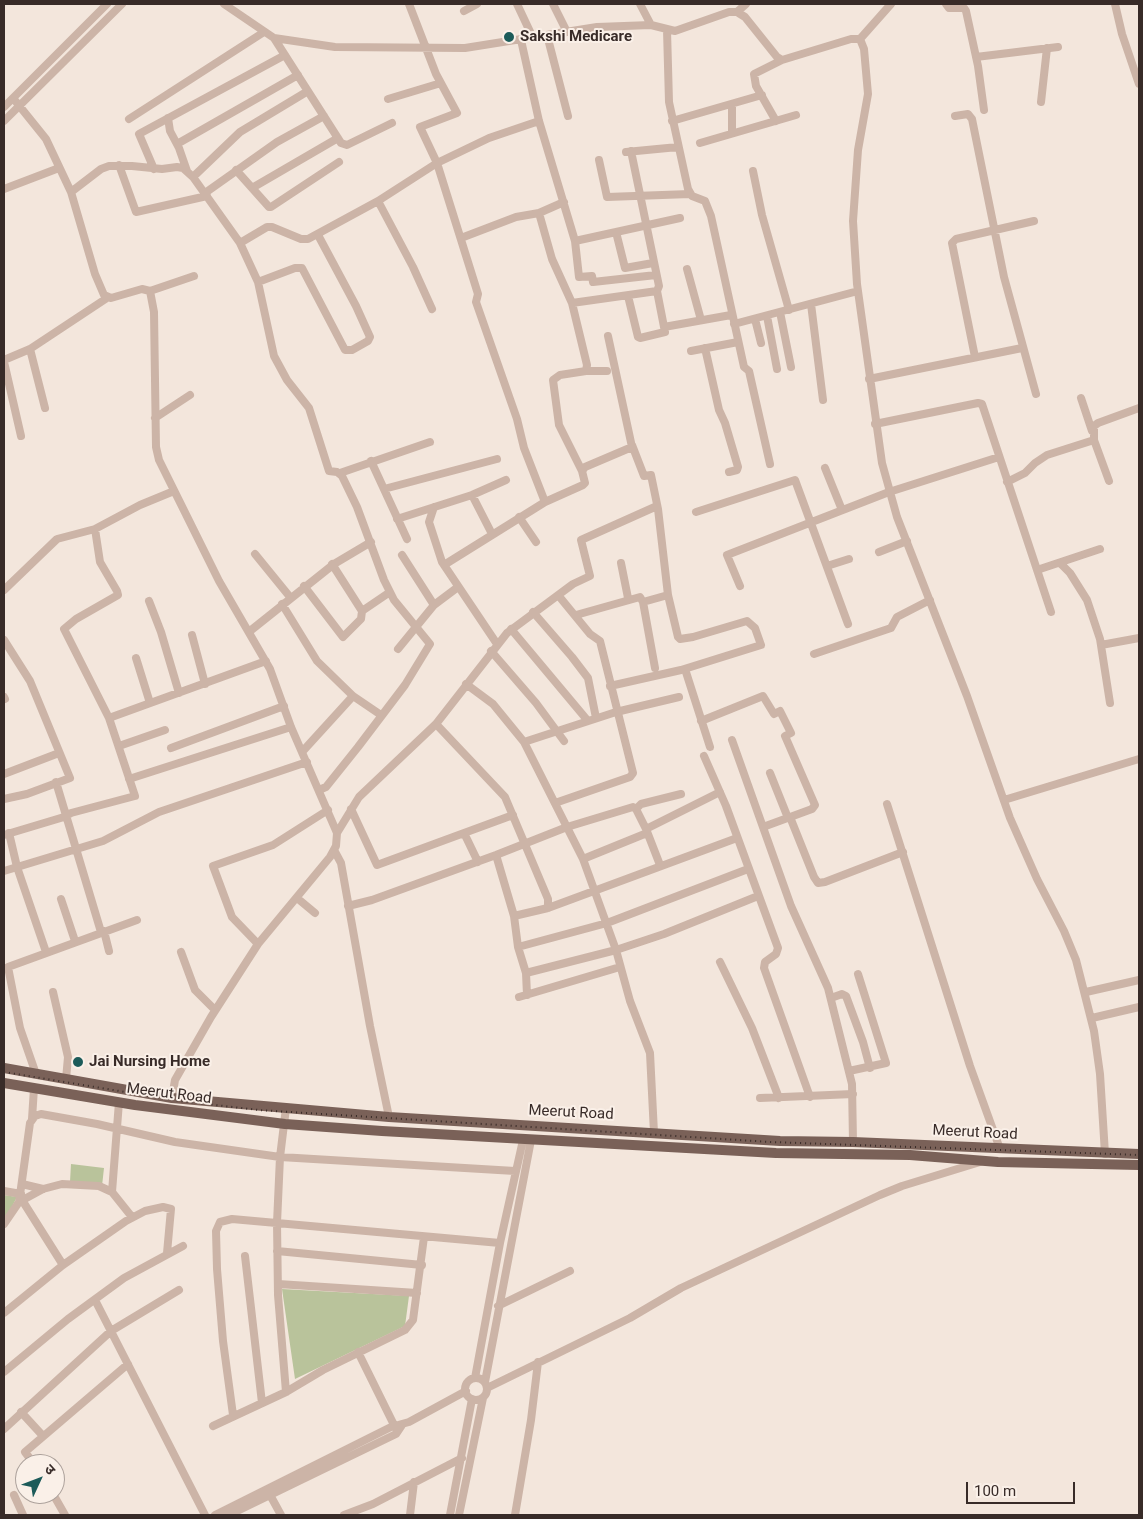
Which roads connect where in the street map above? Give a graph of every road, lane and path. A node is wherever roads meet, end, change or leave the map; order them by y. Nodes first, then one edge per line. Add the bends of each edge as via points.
1 (106, 4) edge
2 (122, 4) edge
3 (224, 4) edge
4 (409, 4) edge
5 (476, 4) edge
6 (517, 4) edge
7 (553, 4) edge
8 (640, 4) edge
9 (746, 4) edge
10 (891, 4) edge
11 (946, 4) edge
12 (1115, 4) edge
13 (464, 11) dead end
14 (738, 12) junction
15 (652, 25) junction
16 (82, 28) junction
17 (667, 30) junction
18 (264, 32) junction
19 (567, 32) junction
20 (548, 35) junction
21 (90, 36) junction
22 (274, 38) junction
23 (533, 38) junction
24 (860, 39) junction
25 (521, 40) junction
26 (1058, 47) dead end
27 (1047, 48) junction
28 (427, 49) junction
29 (285, 55) junction
30 (976, 57) junction
31 (782, 60) junction
32 (1137, 68) edge
33 (298, 75) junction
34 (441, 83) junction
35 (1139, 84) edge
36 (308, 91) junction
37 (762, 95) junction
38 (13, 98) junction
39 (388, 99) dead end
40 (1040, 102) dead end
41 (732, 104) junction
42 (20, 105) junction
43 (4, 108) edge
44 (984, 110) dead end
45 (324, 116) junction
46 (568, 116) dead end
47 (796, 116) dead end
48 (955, 116) dead end
49 (7, 118) edge
50 (168, 118) junction
51 (129, 119) dead end
52 (672, 121) junction
53 (776, 121) junction
54 (540, 122) junction
55 (392, 123) dead end
56 (732, 133) junction
57 (338, 138) junction
58 (700, 143) dead end
59 (178, 144) junction
60 (678, 147) junction
61 (599, 160) dead end
62 (339, 162) dead end
63 (437, 163) junction
64 (119, 166) junction
65 (60, 168) junction
66 (154, 168) junction
67 (236, 170) junction
68 (753, 171) dead end
69 (190, 174) junction
70 (252, 188) junction
71 (4, 189) edge
72 (71, 192) junction
73 (690, 194) junction
74 (206, 195) junction
75 (639, 196) junction
76 (378, 200) junction
77 (564, 202) junction
78 (539, 213) junction
79 (680, 218) dead end
80 (1034, 221) dead end
81 (644, 225) junction
82 (994, 229) junction
83 (616, 232) junction
84 (318, 234) junction
85 (461, 238) junction
86 (575, 241) junction
87 (240, 243) junction
88 (653, 263) junction
89 (632, 267) junction
90 (687, 269) dead end
91 (656, 275) junction
92 (194, 276) dead end
93 (633, 277) junction
94 (258, 282) junction
95 (150, 291) junction
96 (858, 291) junction
97 (657, 292) junction
98 (628, 296) junction
99 (107, 298) junction
100 (572, 303) junction
101 (811, 304) junction
102 (432, 309) dead end
103 (789, 310) junction
104 (780, 312) junction
105 (731, 315) junction
106 (766, 316) junction
107 (755, 319) junction
108 (701, 320) junction
109 (734, 324) junction
110 (664, 327) junction
111 (608, 336) dead end
112 (738, 342) junction
113 (761, 343) dead end
114 (787, 346) junction
115 (705, 348) junction
116 (773, 348) junction
117 (1022, 348) junction
118 (30, 349) junction
119 (691, 351) dead end
120 (975, 357) junction
121 (4, 361) edge
122 (791, 367) dead end
123 (777, 369) dead end
124 (586, 371) junction
125 (607, 371) dead end
126 (869, 379) junction
127 (1036, 394) dead end
128 (190, 395) dead end
129 (1081, 398) dead end
130 (823, 400) dead end
131 (44, 408) dead end
132 (1139, 408) edge
133 (155, 418) junction
134 (875, 424) junction
135 (1092, 431) junction
136 (21, 436) dead end
137 (1094, 440) junction
138 (430, 442) dead end
139 (632, 445) junction
140 (999, 457) junction
141 (497, 459) dead end
142 (372, 461) junction
143 (770, 464) dead end
144 (825, 468) dead end
145 (582, 471) junction
146 (729, 472) dead end
147 (340, 474) junction
148 (506, 480) dead end
149 (1109, 481) dead end
150 (1007, 482) junction
151 (384, 489) junction
152 (174, 491) junction
153 (889, 492) junction
154 (472, 495) junction
155 (545, 502) junction
156 (657, 506) junction
157 (434, 507) junction
158 (842, 510) junction
159 (696, 512) dead end
160 (520, 517) junction
161 (397, 519) junction
162 (811, 522) junction
163 (95, 529) junction
164 (492, 534) junction
165 (407, 539) dead end
166 (906, 541) junction
167 (371, 542) junction
168 (536, 542) dead end
169 (1100, 549) dead end
170 (878, 552) dead end
171 (256, 554) dead end
172 (402, 555) dead end
173 (849, 559) dead end
174 (621, 563) dead end
175 (1060, 563) junction
176 (332, 564) junction
177 (444, 565) junction
178 (827, 566) junction
179 (1037, 570) junction
180 (304, 586) junction
181 (740, 586) dead end
182 (458, 588) junction
183 (4, 590) edge
184 (390, 592) junction
185 (558, 595) junction
186 (668, 595) junction
187 (290, 597) junction
188 (628, 598) junction
189 (930, 600) junction
190 (149, 601) dead end
191 (643, 602) junction
192 (282, 604) junction
193 (434, 605) junction
194 (362, 611) junction
195 (533, 612) junction
196 (1051, 612) dead end
197 (576, 615) junction
198 (848, 624) dead end
199 (415, 626) junction
200 (510, 629) junction
201 (250, 631) junction
202 (192, 635) dead end
203 (1139, 638) edge
204 (4, 640) edge
205 (497, 644) junction
206 (1101, 645) junction
207 (398, 649) dead end
208 (491, 651) junction
209 (814, 654) dead end
210 (136, 658) dead end
211 (266, 662) junction
212 (655, 668) dead end
213 (685, 669) junction
214 (206, 684) junction
215 (466, 684) junction
216 (610, 686) junction
217 (179, 693) junction
218 (353, 696) junction
219 (680, 697) dead end
220 (150, 703) junction
221 (1110, 703) dead end
222 (284, 706) junction
223 (616, 712) junction
224 (381, 715) junction
225 (109, 718) junction
226 (596, 718) junction
227 (588, 721) junction
228 (701, 721) junction
229 (436, 724) junction
230 (292, 727) junction
231 (165, 730) dead end
232 (558, 732) junction
233 (732, 740) dead end
234 (564, 741) dead end
235 (524, 742) junction
236 (118, 746) junction
237 (710, 747) dead end
238 (171, 748) dead end
239 (302, 752) junction
240 (59, 753) junction
241 (704, 756) dead end
242 (1139, 759) edge
243 (307, 762) junction
244 (4, 774) edge
245 (770, 774) dead end
246 (129, 779) junction
247 (56, 782) junction
248 (319, 790) junction
249 (720, 792) junction
250 (681, 794) dead end
251 (4, 799) edge
252 (1004, 800) junction
253 (554, 803) junction
254 (887, 804) dead end
255 (351, 809) junction
256 (636, 809) junction
257 (328, 810) junction
258 (513, 815) junction
259 (66, 816) junction
260 (789, 817) junction
261 (567, 827) junction
262 (764, 827) junction
263 (646, 831) junction
264 (337, 833) junction
265 (6, 834) edge
266 (464, 835) junction
267 (737, 838) junction
268 (525, 843) junction
269 (77, 850) junction
270 (334, 850) junction
271 (903, 852) junction
272 (496, 856) junction
273 (583, 859) junction
274 (478, 862) junction
275 (660, 865) junction
276 (17, 867) junction
277 (748, 869) junction
278 (4, 871) edge
279 (595, 889) junction
280 (758, 896) junction
281 (297, 898) junction
282 (61, 899) dead end
283 (348, 906) junction
284 (548, 908) junction
285 (315, 913) dead end
286 (514, 916) junction
287 (137, 920) dead end
288 (607, 923) junction
289 (103, 932) junction
290 (75, 942) junction
291 (258, 944) junction
292 (518, 947) junction
293 (616, 950) junction
294 (109, 951) dead end
295 (46, 952) junction
296 (181, 952) dead end
297 (720, 962) dead end
298 (620, 967) junction
299 (6, 968) edge
300 (526, 973) junction
301 (858, 974) dead end
302 (1139, 980) edge
303 (53, 992) dead end
304 (1086, 992) junction
305 (830, 998) junction
306 (1139, 1007) edge
307 (215, 1010) junction
308 (1092, 1018) junction
309 (4, 1068) edge
310 (870, 1068) junction
311 (849, 1071) junction
312 (36, 1074) junction
313 (66, 1079) junction
314 (4, 1083) edge
315 (34, 1088) junction
316 (853, 1094) junction
317 (810, 1097) junction
318 (172, 1098) junction
319 (760, 1098) dead end
320 (778, 1098) junction
321 (119, 1102) junction
322 (286, 1108) junction
323 (389, 1117) junction
324 (32, 1119) junction
325 (285, 1124) junction
326 (530, 1126) junction
327 (117, 1129) junction
328 (654, 1133) junction
329 (527, 1140) junction
330 (853, 1142) junction
331 (1000, 1149) junction
332 (1105, 1154) junction
333 (1139, 1154) edge
334 (280, 1157) junction
335 (518, 1161) junction
336 (986, 1161) junction
337 (527, 1163) junction
338 (1139, 1164) edge
339 (515, 1171) junction
340 (22, 1184) junction
341 (43, 1189) junction
342 (4, 1192) edge
343 (112, 1192) junction
344 (21, 1199) junction
345 (132, 1217) junction
346 (277, 1223) junction
347 (4, 1224) edge
348 (424, 1237) junction
349 (500, 1242) junction
350 (183, 1246) dead end
351 (277, 1251) junction
352 (167, 1253) junction
353 (245, 1256) dead end
354 (63, 1265) junction
355 (422, 1265) junction
356 (570, 1271) dead end
357 (278, 1284) junction
358 (179, 1290) dead end
359 (417, 1293) junction
360 (94, 1300) junction
361 (498, 1306) junction
362 (4, 1313) edge
363 (111, 1331) junction
364 (358, 1352) junction
365 (538, 1362) junction
366 (128, 1364) junction
367 (4, 1372) edge
368 (475, 1378) junction
369 (486, 1385) junction
370 (466, 1391) junction
371 (286, 1392) junction
372 (483, 1398) junction
373 (472, 1399) junction
374 (262, 1402) junction
375 (21, 1412) junction
376 (233, 1415) junction
377 (213, 1426) dead end
378 (398, 1428) junction
379 (4, 1429) edge
380 (43, 1436) junction
381 (26, 1454) edge
382 (462, 1458) junction
383 (414, 1482) junction
384 (270, 1493) junction
385 (14, 1495) dead end
386 (59, 1504) edge
387 (23, 1515) edge
388 (65, 1515) edge
389 (205, 1515) edge
390 (215, 1515) edge
391 (229, 1515) edge
392 (281, 1515) edge
393 (348, 1515) edge
394 (410, 1515) edge
395 (450, 1515) edge
396 (459, 1515) edge
397 (515, 1515) edge

1 - 16 street
2 - 21 street
3 - 18 street
4 - 28 street
5 - 13 street
6 - 23 street
7 - 19 street
8 - 15 street
9 - 14 street
10 - 24 street
11 - 30 street via 950,9 965,9
12 - 32 street via 1122,34
14 - 17 street via 729,12 683,29
14 - 31 street
15 - 17 street
15 - 19 street
16 - 21 street
16 - 38 street
17 - 52 street
18 - 22 street
18 - 51 street
19 - 20 street
20 - 23 street
20 - 46 street
21 - 42 street
22 - 28 street via 335,47
22 - 29 street
23 - 25 street
24 - 31 street
24 - 96 street via 864,49 868,94 858,150 853,221
25 - 28 street via 465,48
25 - 54 street
26 - 27 street
27 - 30 street
27 - 40 street
28 - 34 street
29 - 33 street
29 - 50 street
30 - 44 street
31 - 37 street via 754,74
32 - 35 street
33 - 36 street
33 - 59 street
34 - 39 street
34 - 63 street via 457,113 420,127
36 - 45 street
36 - 69 street via 240,132
37 - 41 street
37 - 53 street
38 - 42 street
38 - 43 street
41 - 52 street
41 - 56 street
42 - 49 street
42 - 65 street via 46,139
43 - 49 street
45 - 57 street
45 - 67 street
47 - 53 street
48 - 82 street via 968,114 972,119
50 - 59 street via 170,131
50 - 66 street via 139,134
52 - 60 street
53 - 56 street
54 - 63 street via 498,134
54 - 77 street
55 - 57 street via 347,145
56 - 58 street
57 - 70 street
59 - 69 street
60 - 73 street
60 - 75 street via 628,152
61 - 75 street via 607,197
62 - 70 street via 271,207
63 - 76 street
63 - 85 street
64 - 66 street
64 - 72 street via 101,169
64 - 74 street via 136,212
65 - 71 street
65 - 72 street
66 - 69 street via 177,167
67 - 70 street
67 - 74 street
68 - 103 street
69 - 74 street
72 - 99 street via 95,274
73 - 75 street
73 - 105 street via 707,205
74 - 87 street
75 - 81 street
76 - 84 street
76 - 102 street
77 - 78 street
77 - 86 street
78 - 85 street via 516,217
78 - 100 street via 552,258
79 - 81 street
80 - 82 street
81 - 83 street
81 - 88 street
82 - 117 street
82 - 120 street via 956,239 952,243
83 - 86 street
83 - 89 street via 625,268
84 - 87 street via 301,239 267,227
84 - 94 street via 359,313 370,337 368,341 352,350 345,350 302,268
85 - 155 street via 478,294 476,302
86 - 93 street via 579,277 592,276 592,282
87 - 94 street
88 - 89 street
88 - 91 street
89 - 93 street
90 - 108 street
91 - 93 street
91 - 97 street
92 - 95 street
94 - 147 street via 274,356 287,380 309,408 329,471
95 - 99 street via 142,289
95 - 133 street via 154,312
96 - 101 street
96 - 126 street
97 - 98 street
97 - 110 street
98 - 100 street
98 - 110 street via 640,338 665,332
99 - 118 street
100 - 124 street
101 - 103 street
101 - 130 street
103 - 104 street
104 - 106 street
104 - 114 street
105 - 108 street
105 - 109 street
106 - 107 street
106 - 116 street
107 - 109 street
107 - 113 street
108 - 110 street
109 - 112 street
111 - 139 street
112 - 115 street
112 - 143 street via 744,367 750,371
114 - 116 street
114 - 122 street
115 - 119 street
115 - 146 street via 719,410 738,466 737,470
116 - 123 street
117 - 120 street
117 - 127 street
118 - 121 street
118 - 131 street
120 - 126 street
121 - 136 street
124 - 125 street
124 - 145 street via 560,375 553,380 559,425
126 - 134 street
128 - 133 street
129 - 135 street
132 - 135 street via 1098,422
133 - 152 street via 159,460
134 - 140 street via 980,403
134 - 153 street
135 - 137 street
137 - 149 street
137 - 150 street via 1047,455 1025,473
138 - 142 street
139 - 145 street
139 - 156 street via 644,476 651,476
140 - 150 street
140 - 153 street
141 - 151 street
142 - 147 street
142 - 151 street
144 - 158 street
145 - 155 street via 583,485
147 - 167 street via 358,507
148 - 154 street
150 - 179 street
151 - 161 street
152 - 163 street
152 - 201 street via 220,581
153 - 158 street
153 - 166 street
154 - 157 street
154 - 164 street
155 - 160 street
156 - 185 street via 581,540 590,576
156 - 186 street
157 - 161 street
157 - 177 street via 428,522
158 - 162 street
159 - 162 street via 795,480
160 - 164 street
160 - 168 street
161 - 165 street
162 - 178 street
162 - 181 street via 727,555
163 - 183 street via 57,539
163 - 225 street via 100,562 118,595 76,619 64,630
164 - 177 street
166 - 170 street
166 - 189 street
167 - 176 street
167 - 184 street
169 - 175 street
171 - 187 street
172 - 193 street
173 - 178 street
174 - 188 street
175 - 179 street
175 - 206 street via 1087,600
176 - 180 street
176 - 194 street
177 - 182 street
178 - 198 street
179 - 196 street
180 - 187 street
180 - 194 street via 342,637 361,619
182 - 193 street
182 - 205 street
184 - 194 street
184 - 199 street
185 - 195 street
185 - 197 street
186 - 191 street
186 - 213 street via 680,639 746,621 755,628 761,645
187 - 192 street
188 - 191 street via 640,597
188 - 197 street
189 - 209 street via 897,617 891,628
189 - 252 street
190 - 217 street
191 - 212 street
192 - 201 street
192 - 218 street via 317,661
193 - 199 street
195 - 200 street
195 - 226 street via 588,678
197 - 216 street via 590,634 600,640
199 - 207 street
199 - 224 street via 430,644 405,685
200 - 205 street
200 - 227 street
201 - 211 street
202 - 214 street
203 - 206 street
204 - 240 street via 33,688
205 - 208 street
206 - 221 street
208 - 215 street
208 - 232 street
210 - 220 street
211 - 214 street
211 - 222 street
213 - 216 street
213 - 228 street
214 - 217 street
215 - 229 street
215 - 235 street via 493,704
216 - 223 street
217 - 220 street
218 - 224 street
218 - 239 street
219 - 223 street
220 - 225 street
222 - 230 street
222 - 238 street
223 - 226 street
223 - 253 street via 632,775
224 - 248 street via 326,787
225 - 236 street
226 - 227 street
227 - 232 street
228 - 237 street
228 - 260 street via 763,696 774,714 780,711 791,733 785,736 815,806
229 - 255 street via 365,790
229 - 258 street via 501,790
230 - 239 street
230 - 246 street
231 - 236 street
232 - 234 street
232 - 235 street
233 - 262 street
235 - 253 street
236 - 246 street
239 - 243 street
240 - 244 street
240 - 247 street via 70,778
241 - 249 street
242 - 252 street
243 - 248 street
243 - 269 street via 159,812 103,841
245 - 260 street
246 - 259 street via 135,796
247 - 251 street
247 - 259 street
248 - 257 street
249 - 263 street
249 - 267 street
250 - 256 street via 641,804
252 - 304 street via 1036,879 1064,931
253 - 261 street
254 - 271 street
255 - 264 street
255 - 266 street via 377,865
256 - 261 street via 633,807
256 - 263 street
257 - 264 street
257 - 291 street via 273,846 212,866 232,917
258 - 266 street
258 - 268 street
259 - 265 street
259 - 269 street
260 - 262 street
260 - 271 street via 818,883
261 - 268 street
261 - 273 street
262 - 305 street
263 - 273 street
263 - 275 street
264 - 270 street
265 - 276 street
266 - 274 street
267 - 275 street
267 - 277 street
268 - 272 street
268 - 284 street via 548,899
269 - 276 street
269 - 289 street
270 - 281 street
270 - 283 street via 341,864
271 - 331 street via 970,1066
272 - 274 street
272 - 286 street
273 - 279 street
274 - 283 street
275 - 279 street
276 - 278 street
276 - 295 street
277 - 280 street
277 - 288 street
279 - 284 street
279 - 288 street
280 - 293 street
280 - 317 street via 778,948 776,954 764,962 764,968
281 - 285 street
281 - 291 street
282 - 290 street
283 - 323 street
284 - 286 street
286 - 292 street
287 - 289 street
288 - 292 street
288 - 293 street
289 - 290 street
289 - 294 street
290 - 295 street
291 - 307 street
292 - 300 street
293 - 298 street
293 - 300 street
295 - 299 street
296 - 307 street via 194,990
297 - 320 street via 752,1028
298 - 300 street via 523,996
298 - 328 street via 650,1053
299 - 312 street via 20,1028
301 - 310 street via 886,1061 884,1066
302 - 304 street
303 - 313 street via 68,1061
304 - 308 street
305 - 310 street via 846,996
305 - 311 street
306 - 308 street
307 - 318 street via 182,1065
308 - 332 street via 1100,1074
309 - 312 main road, Meerut Road
310 - 311 street
311 - 316 street
312 - 313 main road, Meerut Road
313 - 318 main road, Meerut Road
314 - 315 main road, Meerut Road
315 - 321 main road, Meerut Road
315 - 324 street
316 - 317 street
316 - 330 street
317 - 320 street
318 - 322 main road, Meerut Road
319 - 320 street
321 - 325 main road, Meerut Road
321 - 327 street
322 - 323 main road, Meerut Road
322 - 325 street
323 - 326 main road, Meerut Road
324 - 327 street via 41,1114
324 - 340 street
325 - 329 main road, Meerut Road
325 - 334 street
326 - 328 main road, Meerut Road
326 - 329 main road
327 - 334 street via 175,1142
327 - 343 street
328 - 330 main road, Meerut Road
329 - 335 street
329 - 336 main road, Meerut Road via 910,1155
329 - 337 street
330 - 331 main road, Meerut Road
331 - 332 main road, Meerut Road
332 - 333 main road, Meerut Road
334 - 339 street
334 - 346 street
335 - 337 street
335 - 339 street
336 - 338 main road, Meerut Road
336 - 365 street via 880,1195 681,1288 630,1318
337 - 361 street
339 - 349 street
340 - 341 street
340 - 344 street
341 - 343 street via 81,1184 99,1186
341 - 344 street
342 - 344 street
343 - 345 street
344 - 347 street
344 - 354 street
345 - 352 street via 158,1207 170,1208
345 - 354 street
346 - 348 street
346 - 351 street
346 - 376 street via 225,1219 217,1226 223,1341
348 - 349 street
348 - 355 street
349 - 368 street
350 - 352 street
351 - 355 street
351 - 357 street
352 - 360 street
353 - 374 street
354 - 362 street
355 - 359 street
356 - 361 street
357 - 359 street
357 - 371 street
358 - 363 street
359 - 364 street via 410,1325 398,1335
360 - 363 street
360 - 367 street
361 - 369 street
363 - 366 street
363 - 375 street
364 - 371 street
364 - 378 street
365 - 369 street
365 - 397 street
366 - 380 street
366 - 389 street
368 - 369 street
368 - 370 street via 467,1384
369 - 372 street
370 - 373 street
370 - 378 street
371 - 374 street
372 - 373 street
372 - 396 street
373 - 382 street
374 - 376 street
375 - 379 street
375 - 380 street
376 - 377 street
378 - 384 street
380 - 381 street
382 - 383 street
382 - 395 street
383 - 393 street
383 - 394 street
384 - 390 street
384 - 391 street
384 - 392 street
385 - 387 street
386 - 388 street

